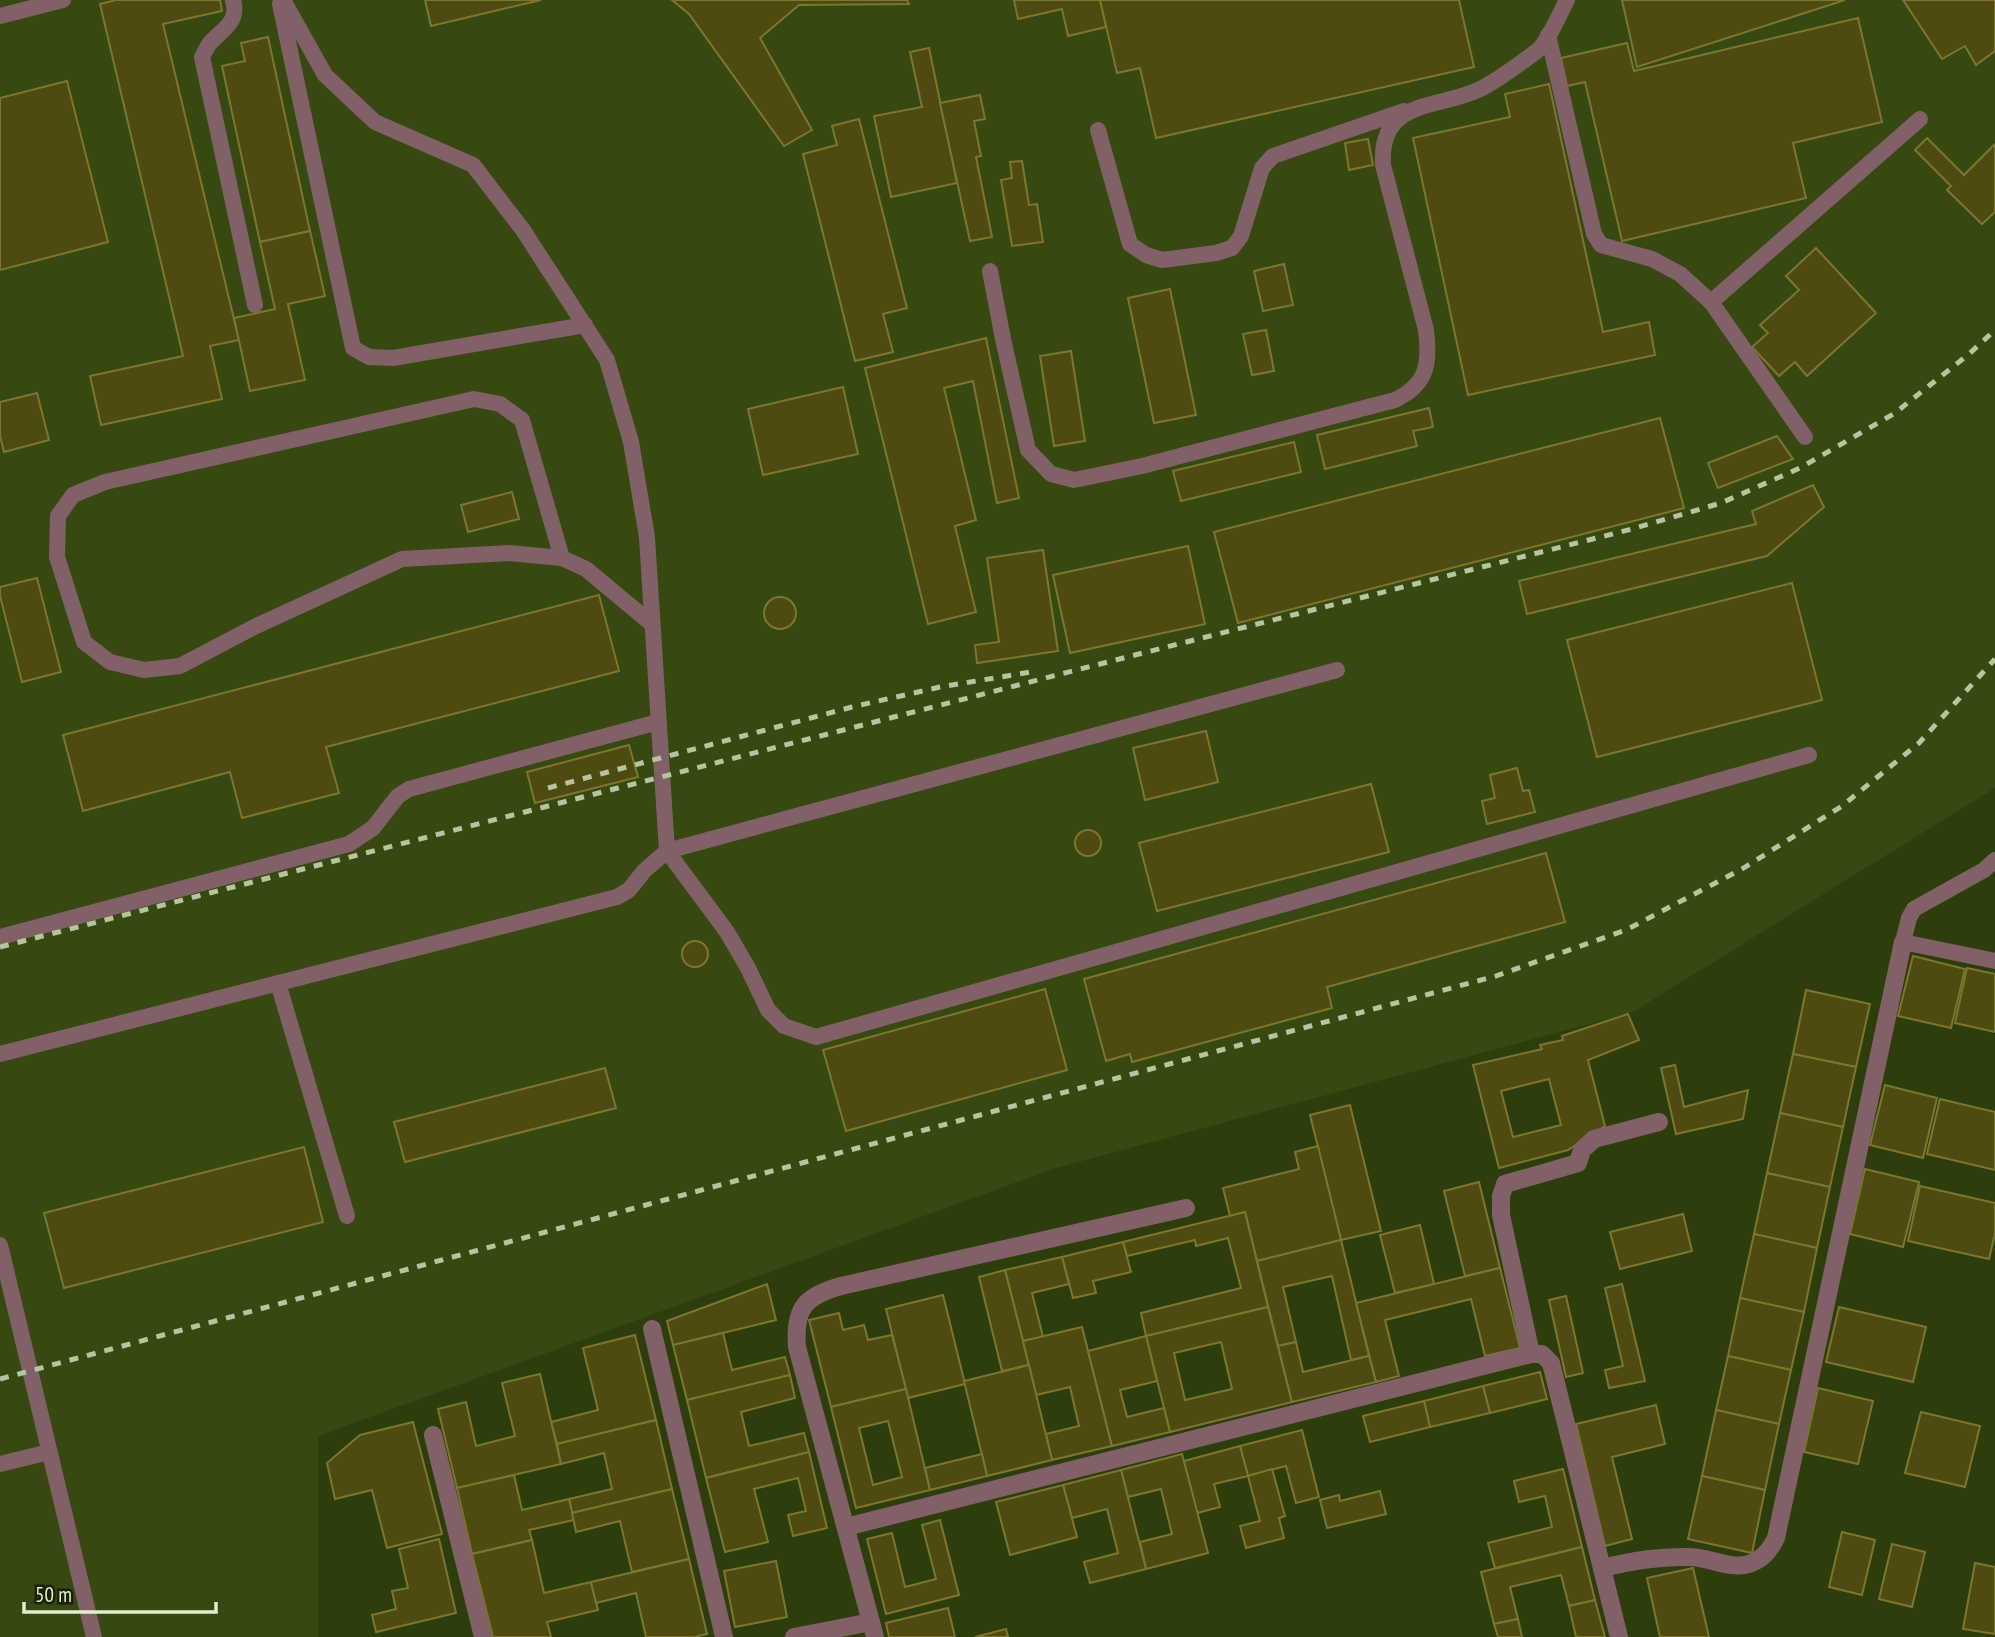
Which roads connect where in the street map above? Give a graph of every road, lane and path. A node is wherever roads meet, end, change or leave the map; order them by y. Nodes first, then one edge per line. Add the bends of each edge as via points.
1 (63, 0) edge
2 (233, 0) edge
3 (281, 0) edge
4 (1567, 0) edge
5 (0, 16) edge
6 (1548, 35) junction
7 (1417, 107) junction
8 (1920, 119) dead end
9 (1098, 131) dead end
10 (990, 271) dead end
11 (1711, 302) junction
12 (256, 305) dead end
13 (584, 325) junction
14 (1805, 437) dead end
15 (562, 558) junction
16 (652, 624) junction
17 (1337, 670) dead end
18 (658, 722) junction
19 (1809, 755) dead end
20 (667, 851) junction
21 (1995, 860) edge
22 (0, 937) edge
23 (1903, 942) junction
24 (1995, 961) edge
25 (278, 982) junction
26 (0, 1054) edge
27 (1659, 1122) dead end
28 (1186, 1208) dead end
29 (347, 1216) dead end
30 (0, 1245) edge
31 (652, 1329) dead end
32 (1531, 1354) junction
33 (433, 1435) dead end
34 (49, 1452) junction
35 (0, 1464) edge
36 (846, 1527) junction
37 (1602, 1568) junction
38 (873, 1630) edge
39 (94, 1637) edge
40 (483, 1637) edge
41 (724, 1637) edge
42 (794, 1637) edge
43 (1619, 1637) edge

1 - 5 lane
2 - 12 lane via 234,21 209,43 202,57
3 - 13 lane via 326,75 375,122 473,165 523,230
3 - 13 lane via 353,348 369,357 393,358
4 - 6 lane
6 - 7 lane via 1540,49 1479,90
6 - 11 lane via 1594,234 1601,245 1652,259 1680,275
7 - 9 lane via 1273,156 1262,168 1241,236 1232,248 1162,260 1146,256 1130,244
7 - 10 lane via 1392,125 1382,148 1429,356 1423,377 1410,393 1395,400 1142,466 1074,480 1051,474 1028,450
8 - 11 lane
11 - 14 lane
13 - 16 lane via 607,360 631,442 647,537
15 - 15 lane via 509,553 402,559 180,666 144,670 110,662 84,642 57,557 58,516 73,495 105,482 474,400 500,404 522,420
15 - 16 lane via 586,569
16 - 18 lane
17 - 20 lane
18 - 20 lane
18 - 22 lane via 409,789 373,828 349,844
19 - 20 lane via 816,1037 784,1026 768,1010 727,932
20 - 25 lane via 617,897
21 - 23 lane via 1914,909
23 - 24 lane
23 - 37 street via 1776,1538 1768,1553 1748,1564 1693,1557 1648,1558
25 - 26 lane
25 - 29 lane
27 - 32 street via 1594,1139 1582,1150 1578,1163 1506,1184 1500,1196 1501,1215
28 - 36 street via 841,1286 807,1300 798,1324 797,1347
30 - 34 lane
31 - 41 street
32 - 36 street
32 - 37 street via 1542,1354 1551,1363
33 - 40 street
34 - 35 lane
34 - 39 lane
36 - 38 street
37 - 43 street
38 - 42 street

